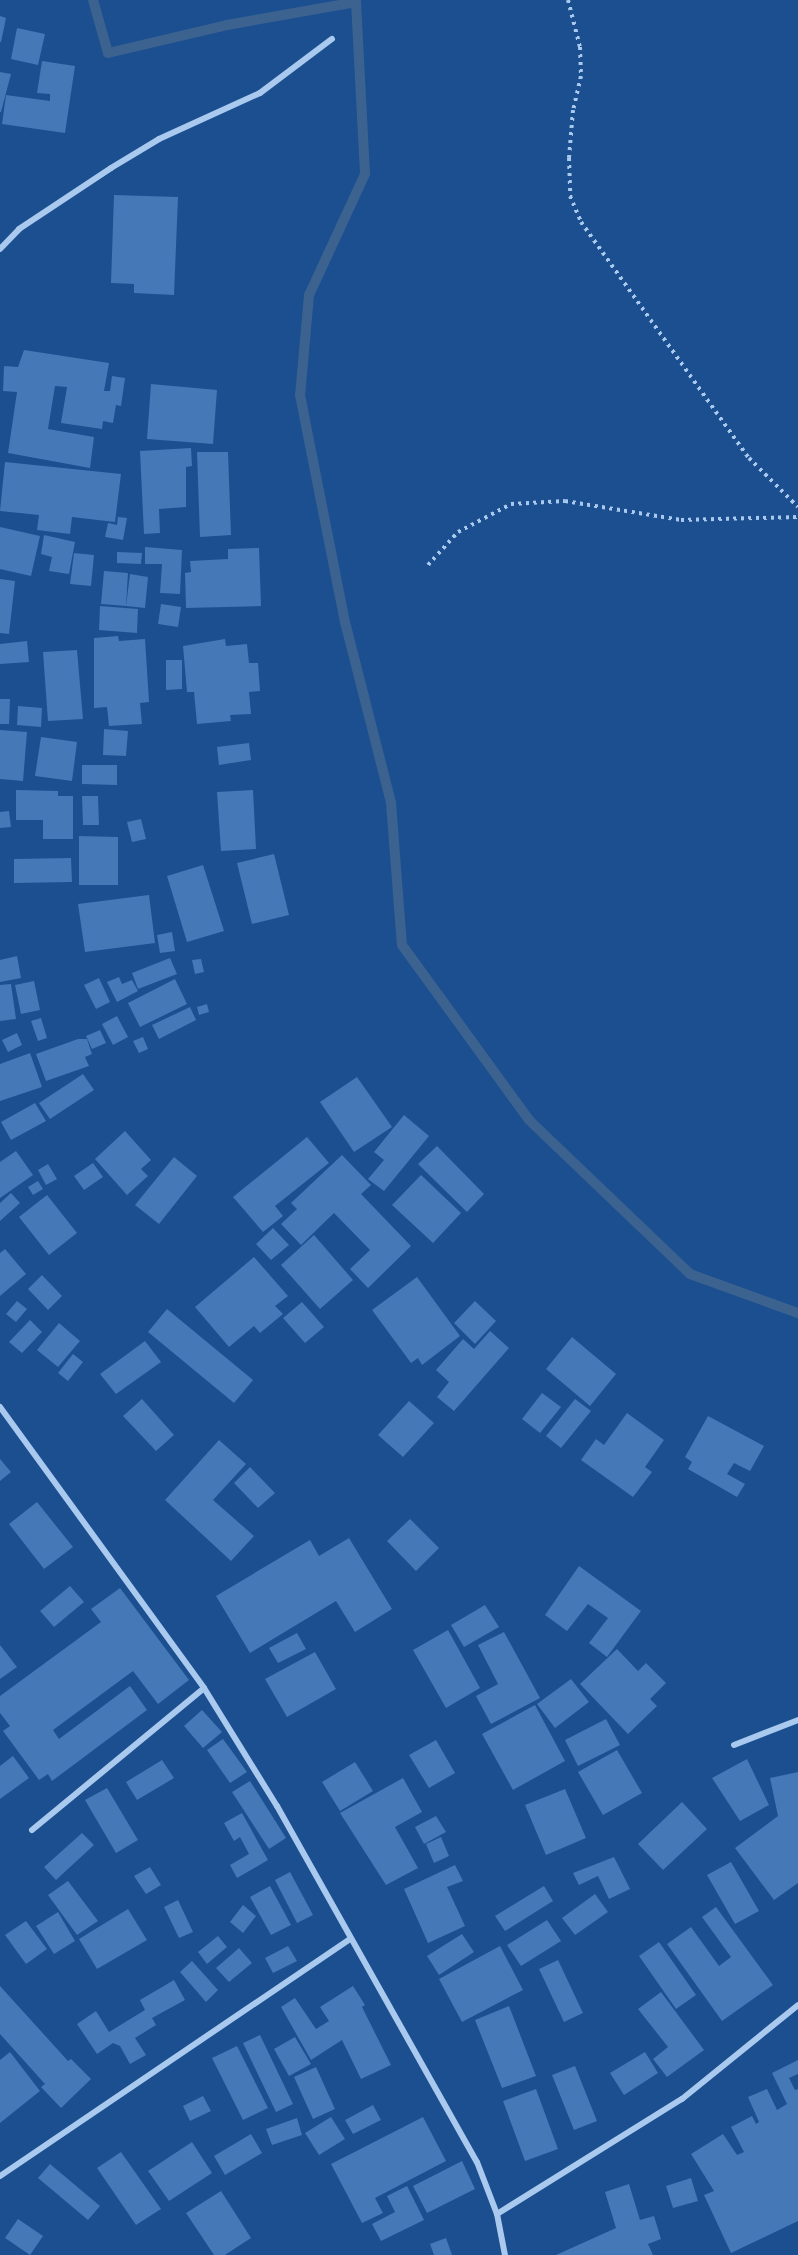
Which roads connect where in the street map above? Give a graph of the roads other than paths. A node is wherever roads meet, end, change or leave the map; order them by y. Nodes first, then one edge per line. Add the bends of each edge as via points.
1 (332, 39) dead end
2 (0, 249) edge
3 (0, 1407) edge
4 (204, 1688) junction
5 (798, 1720) edge
6 (734, 1745) dead end
7 (32, 1830) dead end
8 (349, 1940) junction
9 (798, 2005) edge
10 (0, 2176) edge
11 (498, 2214) junction
12 (505, 2255) edge

1 - 2 street via 260,93 159,139 111,168 19,229
3 - 4 street
4 - 7 street
4 - 8 street via 277,1806
5 - 6 street
8 - 10 street
8 - 11 street via 477,2162
9 - 11 street via 682,2098
11 - 12 street

